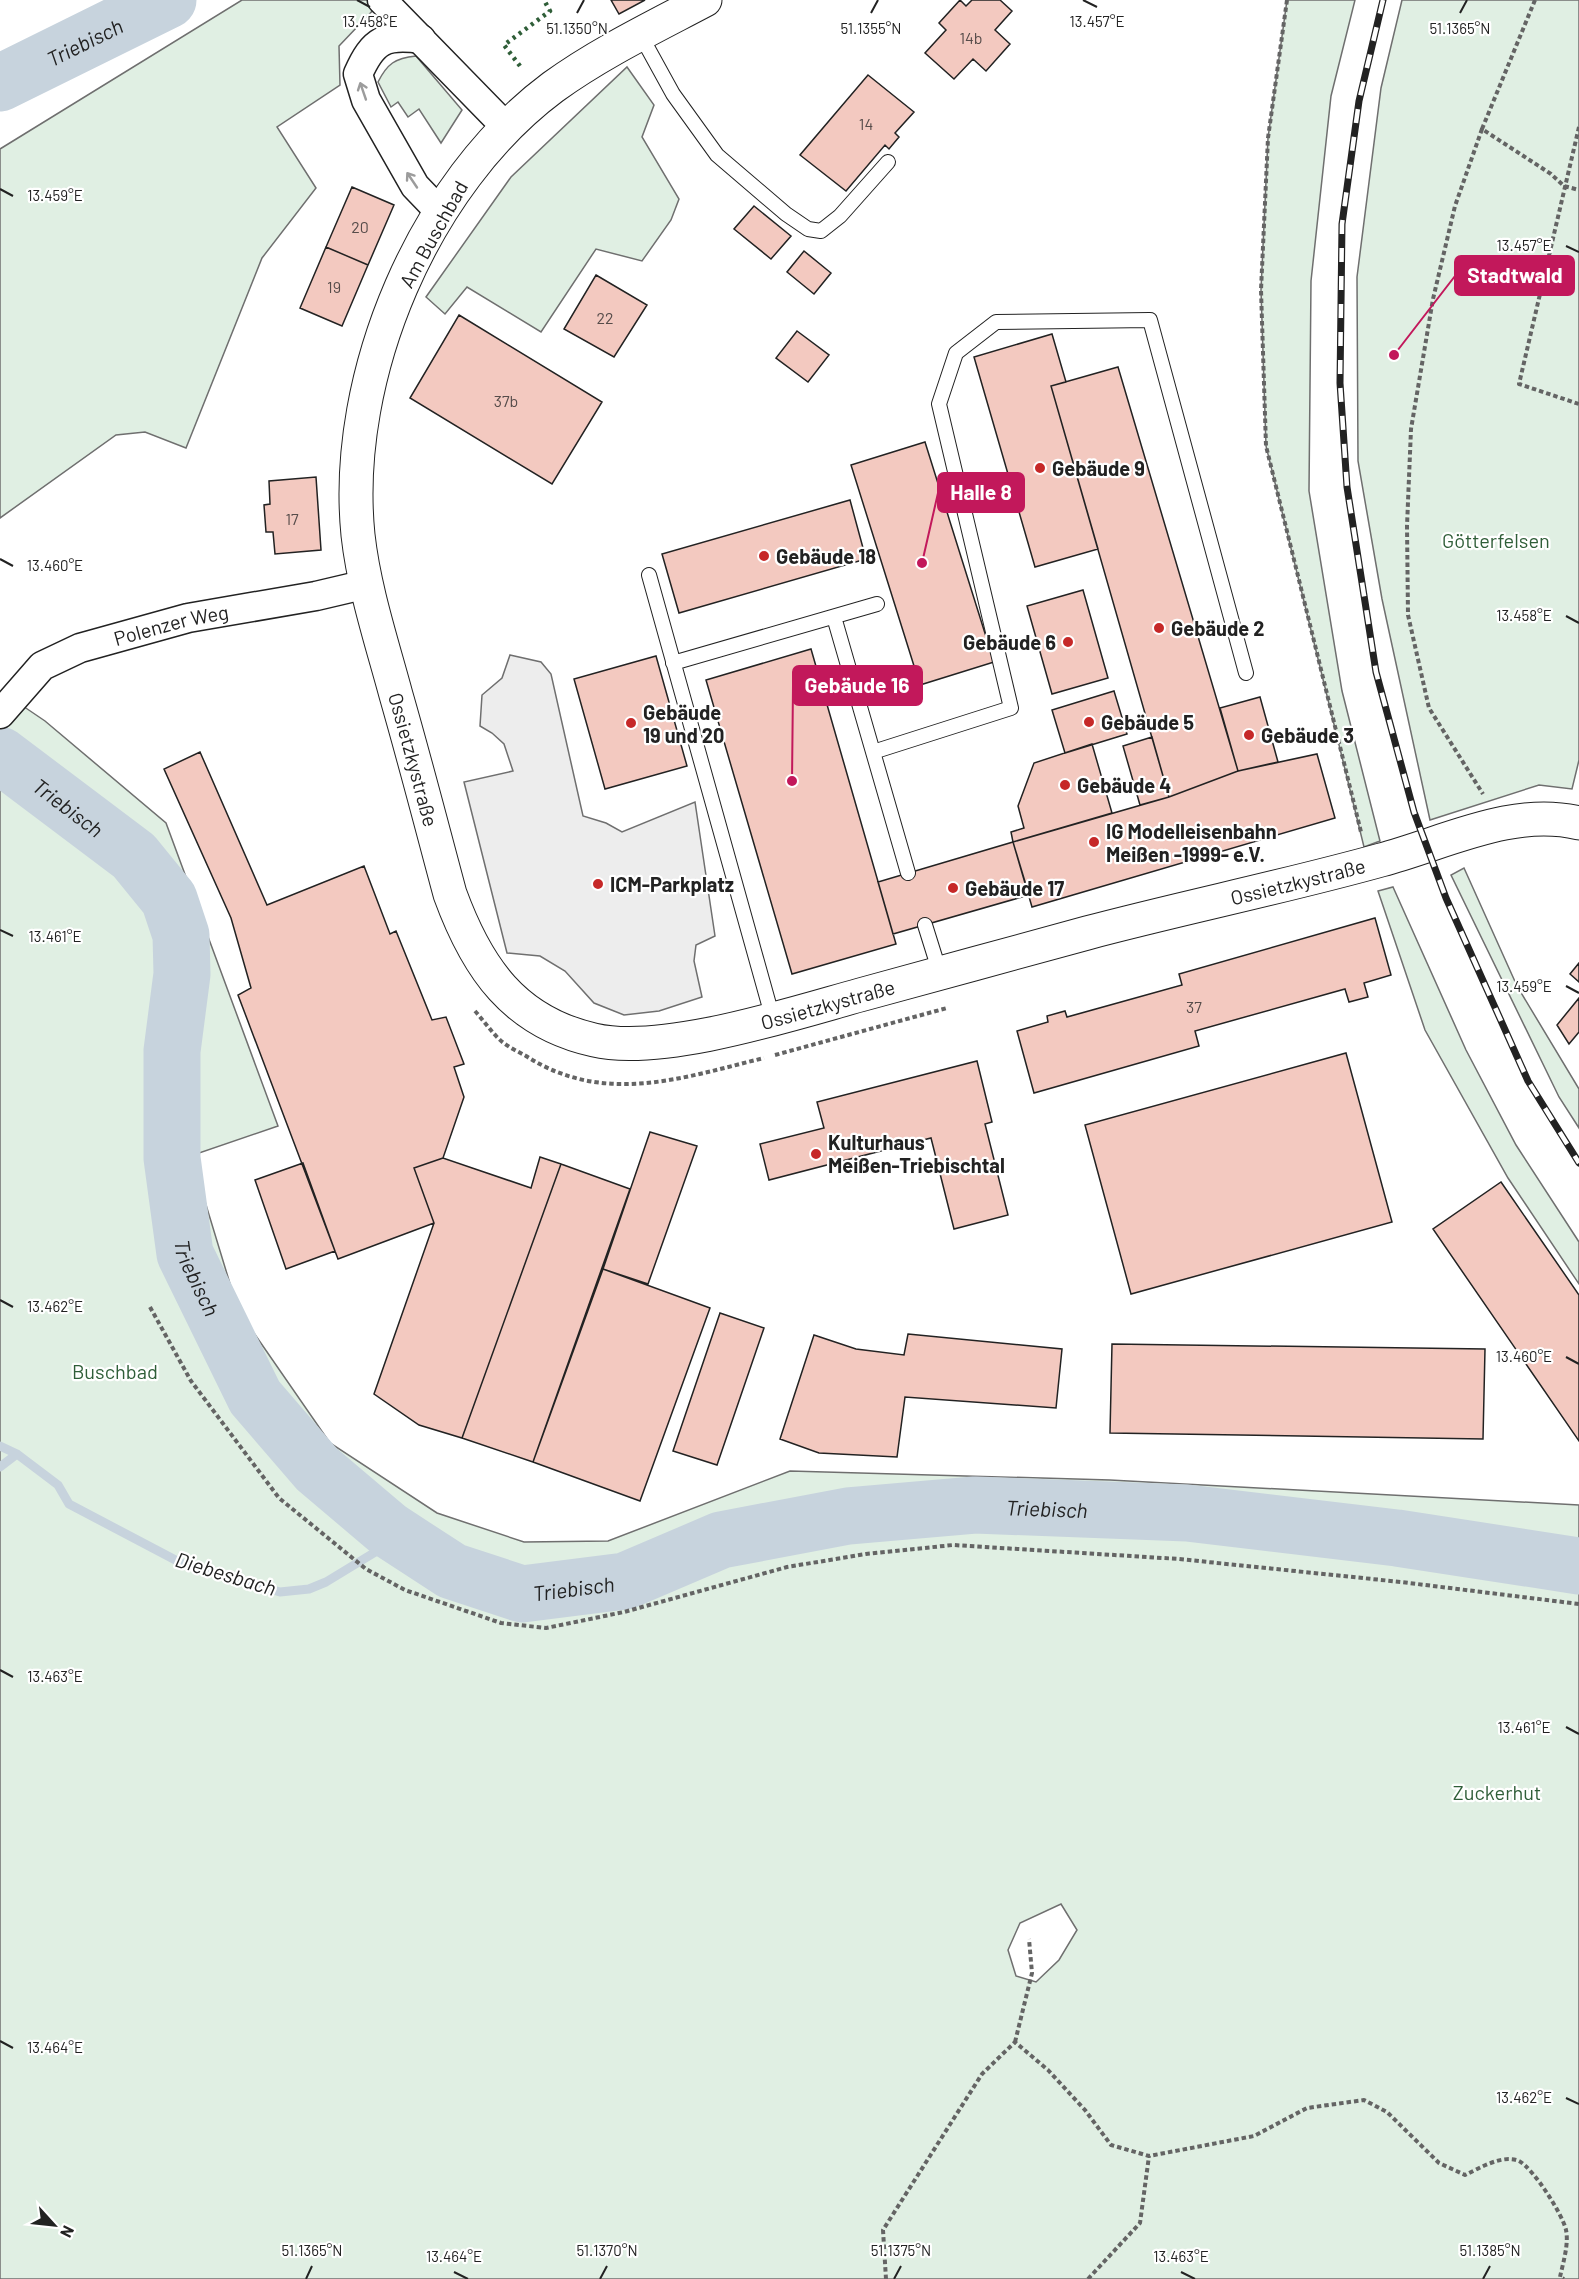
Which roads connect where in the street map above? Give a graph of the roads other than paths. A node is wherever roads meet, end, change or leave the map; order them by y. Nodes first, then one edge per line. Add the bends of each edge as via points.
1 (382, 0) edge
2 (705, 0) edge
3 (640, 34) junction
4 (421, 39) junction
5 (507, 128) junction
6 (888, 162) dead end
7 (440, 212) junction
8 (649, 575) dead end
9 (367, 584) junction
10 (877, 604) dead end
11 (834, 617) junction
12 (673, 663) junction
13 (1246, 673) dead end
14 (7, 707) edge
15 (873, 752) junction
16 (1579, 823) edge
17 (908, 873) dead end
18 (925, 925) dead end
19 (940, 973) junction
20 (773, 1019) junction

1 - 4 street
2 - 3 main road, Am Buschbad
3 - 5 main road, Am Buschbad via 552,88
3 - 6 lane via 673,94 717,155 808,229 821,231 840,216
4 - 5 street
7 -> 4 street via 415,186 366,99 358,74 366,54 382,42 398,35
5 - 7 main road, Am Buschbad via 471,167
7 - 9 main road, Am Buschbad via 404,283 370,380 356,487 358,537
8 - 12 lane
9 - 14 street, Polenzer Weg via 188,618 80,648 42,666
9 - 20 main road, Ossietzkystraße via 447,882 461,925 488,973 519,1006 554,1029 597,1041 639,1044 680,1039
10 - 11 lane
11 - 12 lane
11 - 15 lane
12 - 20 lane
13 - 15 lane via 1150,320 996,322 956,353 939,404 1011,708
15 - 17 lane
16 - 19 main road, Ossietzkystraße via 1532,817 1501,824 1369,864
18 - 19 lane
19 - 20 main road, Ossietzkystraße

